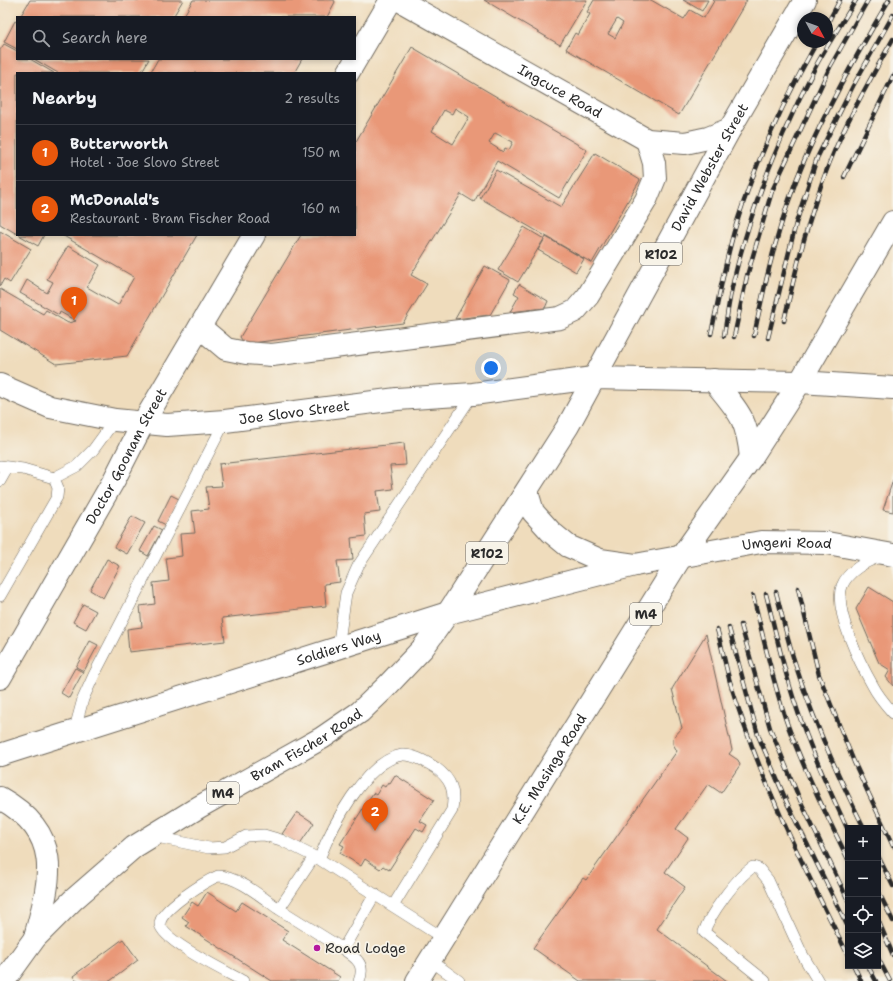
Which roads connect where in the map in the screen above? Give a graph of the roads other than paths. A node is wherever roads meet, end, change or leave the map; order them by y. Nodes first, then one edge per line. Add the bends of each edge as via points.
1 (390, 0) edge
2 (399, 0) edge
3 (805, 0) edge
4 (356, 59) edge
5 (355, 60) edge
6 (349, 72) edge
7 (730, 129) junction
8 (647, 140) junction
9 (893, 222) edge
10 (253, 236) edge
11 (200, 327) junction
12 (593, 378) junction
13 (713, 380) junction
14 (800, 382) junction
15 (0, 385) edge
16 (893, 388) edge
17 (473, 394) junction
18 (115, 420) junction
19 (225, 421) junction
20 (143, 423) junction
21 (751, 458) junction
22 (4, 466) edge
23 (54, 478) junction
24 (0, 481) edge
25 (527, 492) junction
26 (892, 555) edge
27 (681, 557) junction
28 (635, 565) junction
29 (0, 596) edge
30 (448, 613) junction
31 (338, 648) junction
32 (0, 678) edge
33 (893, 713) edge
34 (74, 733) junction
35 (0, 755) edge
36 (0, 798) edge
37 (152, 836) junction
38 (317, 858) junction
39 (376, 894) junction
40 (393, 906) junction
41 (279, 909) junction
42 (35, 938) junction
43 (443, 938) junction
44 (343, 949) junction
45 (430, 960) junction
46 (4, 981) edge
47 (243, 981) edge
48 (359, 981) edge
49 (417, 981) edge
50 (459, 981) edge
51 (765, 981) edge
52 (818, 981) edge

1 - 4 main road
2 - 8 main road, Ingcuce Road
3 - 7 main road, David Webster Street / R102
5 - 6 main road
7 - 8 main road, Ingcuce Road via 708,138 685,143
7 - 12 main road, David Webster Street / R102
8 - 11 main road via 654,163 655,178 646,200 588,296 575,311 560,318 272,355 226,349
9 - 14 main road, K.E. Masinga Road
10 - 11 main road, Doctor Goonam Street
11 - 20 main road, Doctor Goonam Street
12 - 13 main road, Joe Slovo Street
12 - 17 main road, Joe Slovo Street
12 - 25 main road, R102 via 568,426
13 - 14 main road, Joe Slovo Street
13 - 21 main road via 741,415 747,428
14 - 16 main road
14 - 21 main road, K.E. Masinga Road
15 - 18 main road, Joe Slovo Street via 50,407
17 - 19 main road, Joe Slovo Street via 398,399
17 - 31 lane via 358,566 346,593
18 - 20 main road, Joe Slovo Street
18 - 23 lane via 93,450 77,466
19 - 20 main road, Joe Slovo Street via 167,425
19 - 34 lane via 94,675 83,699
20 - 32 main road, Doctor Goonam Street via 110,487
21 - 27 main road, K.E. Masinga Road
22 - 23 lane
22 - 24 lane
23 - 29 lane via 58,488 57,497
25 - 28 main road via 533,512 568,546 600,560
25 - 30 main road, R102
26 - 27 main road, Umgeni Road via 827,543 761,542
26 - 33 lane via 869,560 855,569 842,586 840,606 847,632 873,687
27 - 28 main road, Soldiers Way
27 - 43 main road, K.E. Masinga Road / M4
28 - 30 main road, Soldiers Way
30 - 31 main road, Soldiers Way
30 - 37 main road, Bram Fischer Road / M4 via 423,648 360,712 322,738
31 - 34 main road, Soldiers Way
34 - 35 main road, Soldiers Way
36 - 42 main road via 16,808 36,827 46,847 48,891
37 - 38 lane via 209,848 225,848 246,836 264,835 281,840
37 - 42 main road, Bram Fischer Road / M4 via 107,869
38 - 39 lane
38 - 40 lane via 330,833 369,774 387,760 403,755 417,757 432,765 446,776 451,786 454,797 452,810
38 - 41 lane
39 - 40 lane
39 - 44 lane
40 - 43 lane
41 - 44 lane
41 - 47 lane via 244,886 224,876 218,876 173,905 162,917 161,928 170,938
42 - 46 main road, Bram Fischer Road / M4
43 - 45 main road, K.E. Masinga Road / M4
44 - 48 lane via 361,965
45 - 49 main road, K.E. Masinga Road / M4
45 - 50 lane
51 - 52 lane via 704,932 726,896 745,871 753,867 768,880 802,954

